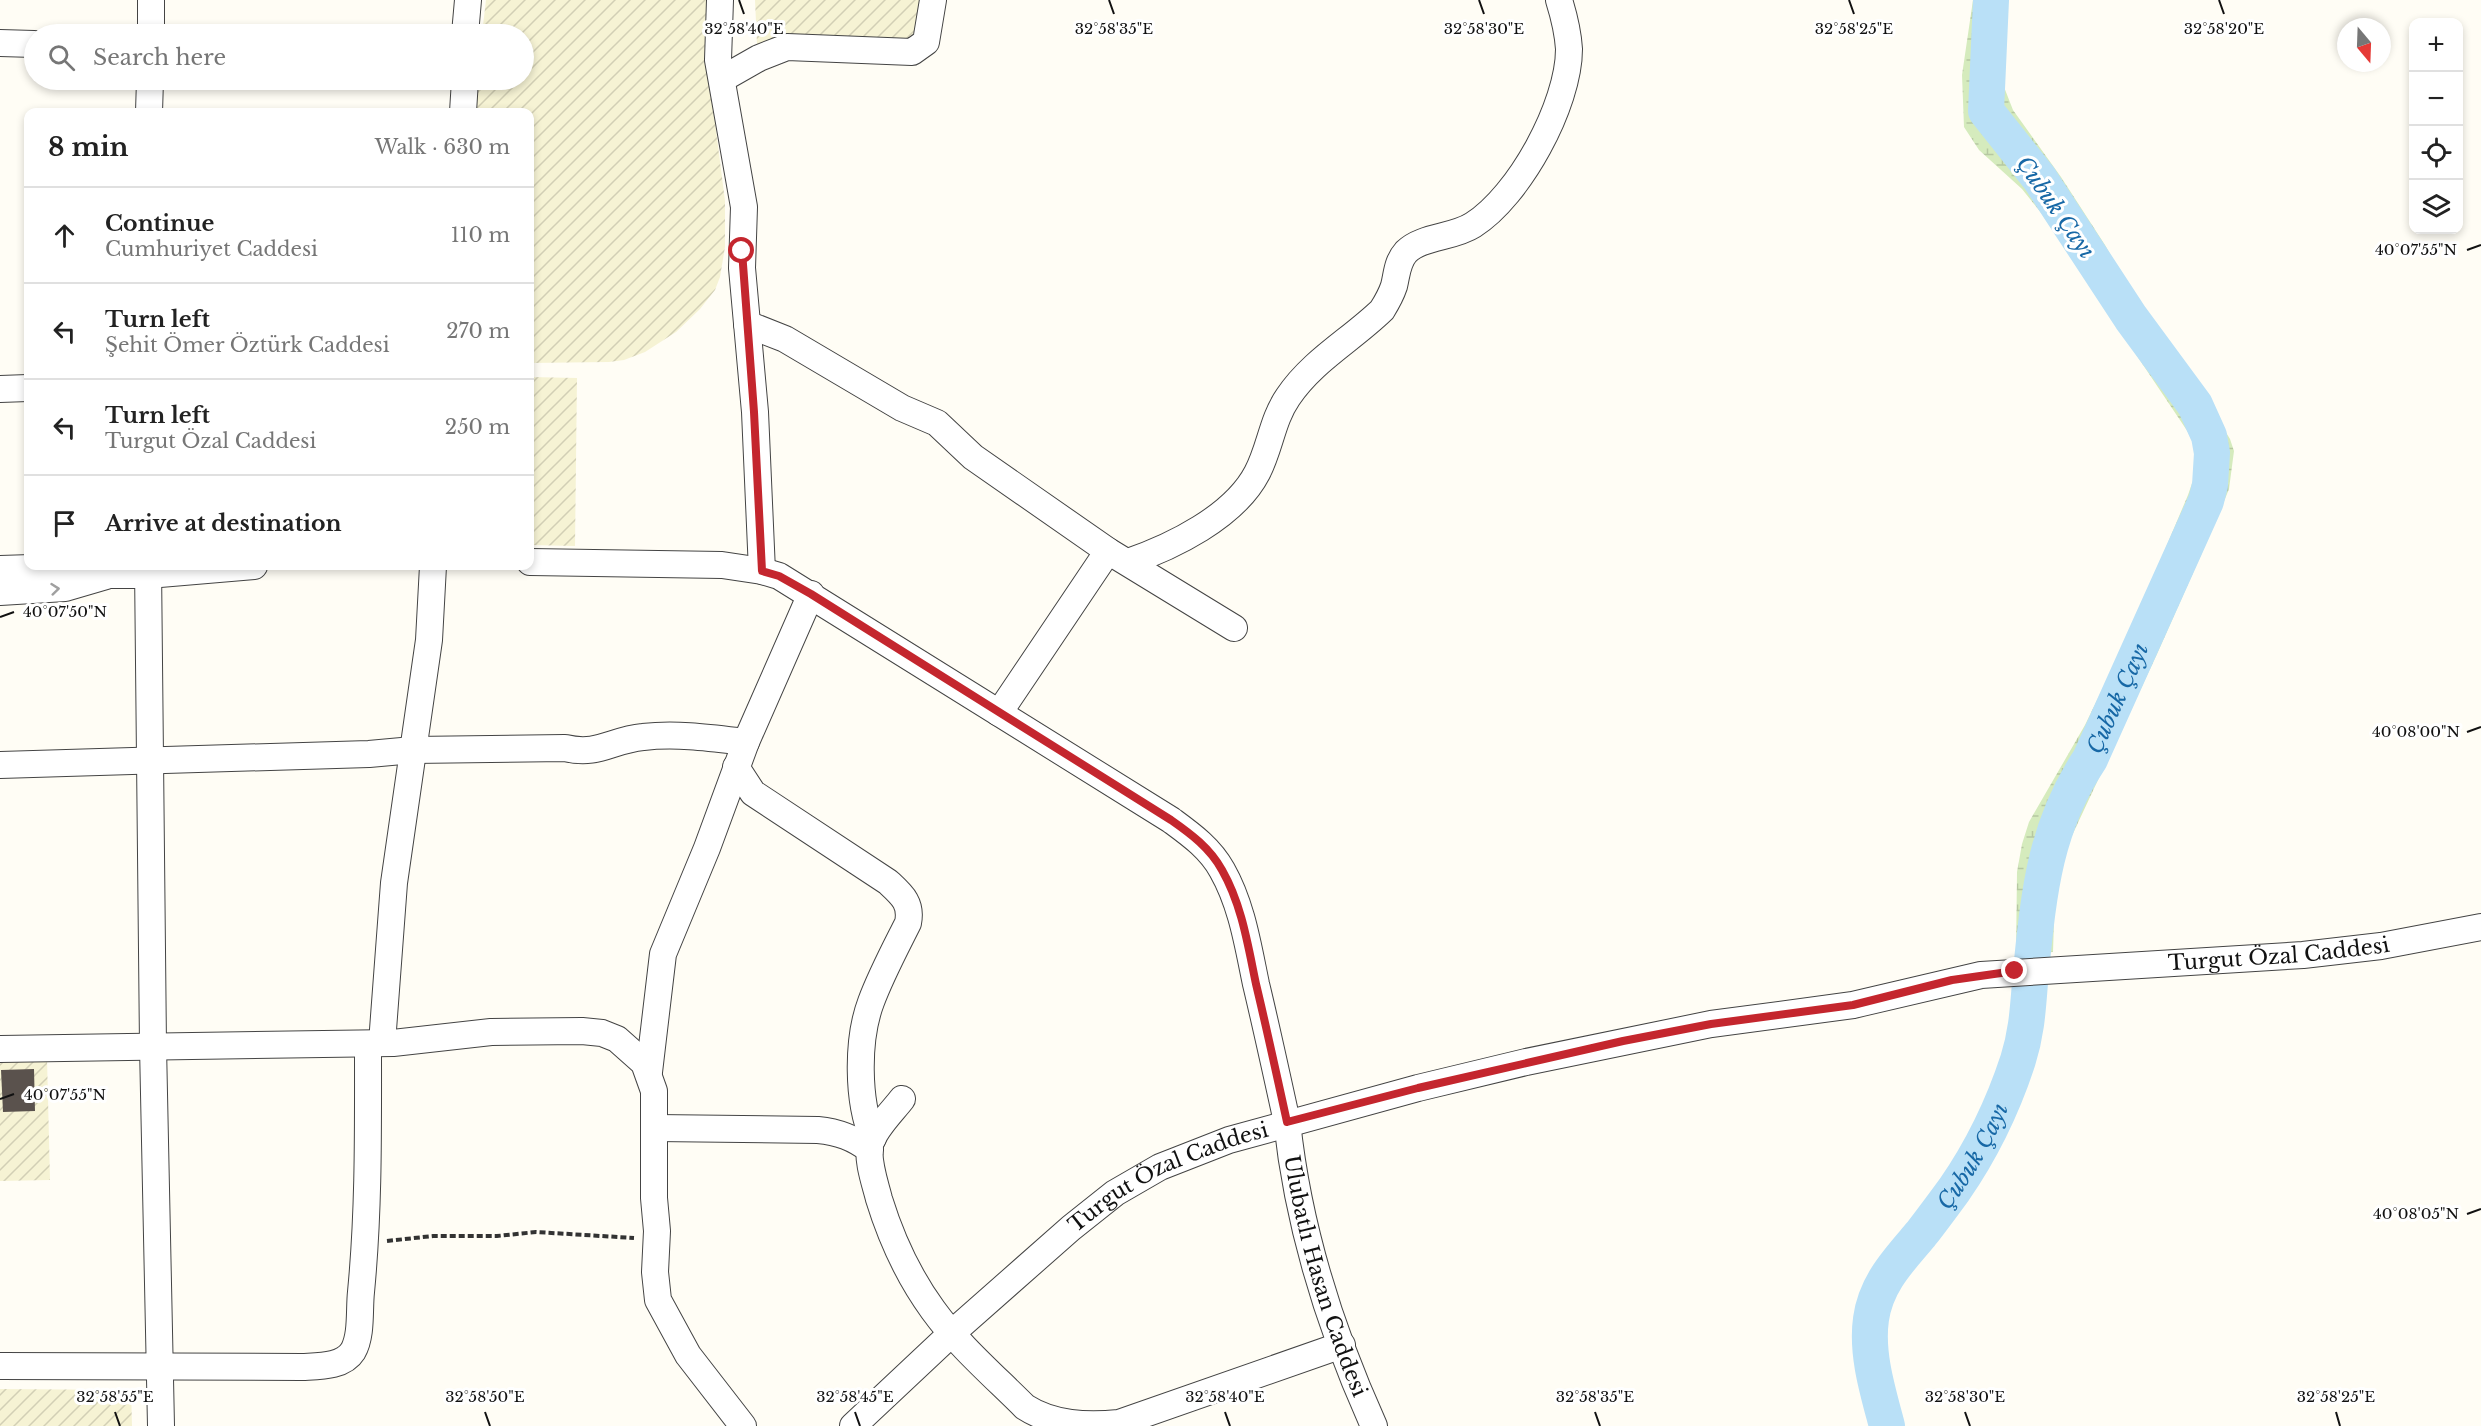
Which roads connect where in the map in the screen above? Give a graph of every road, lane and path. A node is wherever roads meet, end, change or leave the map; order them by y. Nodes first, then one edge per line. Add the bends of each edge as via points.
1 (151, 0) edge
2 (468, 0) edge
3 (720, 0) edge
4 (933, 0) edge
5 (1559, 0) edge
6 (151, 24) edge
7 (466, 24) edge
8 (0, 44) edge
9 (24, 44) edge
10 (722, 79) junction
11 (150, 90) edge
12 (465, 90) edge
13 (149, 108) edge
14 (464, 108) edge
15 (747, 324) junction
16 (24, 388) edge
17 (0, 389) edge
18 (1118, 556) junction
19 (534, 562) edge
20 (24, 568) edge
21 (0, 569) edge
22 (89, 570) edge
23 (148, 570) edge
24 (433, 570) edge
25 (762, 571) junction
26 (107, 575) junction
27 (0, 592) edge
28 (811, 594) junction
29 (1234, 628) dead end
30 (999, 712) junction
31 (746, 742) junction
32 (412, 750) junction
33 (151, 759) junction
34 (0, 765) edge
35 (736, 767) junction
36 (2481, 927) edge
37 (375, 1043) junction
38 (153, 1046) junction
39 (0, 1049) edge
40 (649, 1072) junction
41 (902, 1099) dead end
42 (1287, 1122) junction
43 (656, 1128) junction
44 (871, 1144) junction
45 (634, 1238) dead end
46 (365, 1244) junction
47 (952, 1333) junction
48 (1342, 1345) junction
49 (0, 1366) edge
50 (160, 1367) junction
51 (1162, 1418) edge
52 (161, 1426) edge
53 (743, 1426) edge
54 (854, 1426) edge
55 (1374, 1426) edge

1 - 6 street
2 - 7 street
3 - 10 street via 717,43
4 - 10 street via 926,42 912,52 787,48 759,58
5 - 18 street via 1569,51 1565,76 1541,141 1513,188 1460,233 1414,246 1404,254 1382,310 1317,364 1287,398 1248,488 1176,544
8 - 9 street
10 - 15 street via 744,207 742,268
11 - 13 street
12 - 14 street
15 - 18 street via 785,339 902,408 937,423 973,457
15 - 25 street
16 - 17 street
18 - 29 street
18 - 30 street
19 - 25 street, Ulubatlı Hasan Caddesi via 722,565
20 - 21 street
22 - 26 street
23 - 26 street
23 - 33 street
24 - 32 street via 429,640
25 - 28 street, Ulubatlı Hasan Caddesi
27 -> 26 street via 65,588
28 - 30 street, Ulubatlı Hasan Caddesi
28 - 31 street
30 - 42 street, Ulubatlı Hasan Caddesi via 1171,820 1192,835 1216,861 1244,926
31 - 32 street via 683,736 626,739 590,752 565,748
31 - 35 street
32 - 33 street
32 - 37 street
33 - 34 street
33 - 38 street
35 - 40 street via 663,954
35 - 44 street via 753,793 888,882 906,899 911,911 870,1003 866,1025 861,1071
36 - 42 street, Turgut Özal Caddesi via 2429,939 2303,955 2015,971 1952,980 1853,1005 1711,1024 1623,1041
37 - 38 street
37 - 40 street via 491,1032 602,1033 635,1052
37 - 46 street
38 - 39 street
38 - 50 street
40 - 43 street
41 - 44 street
42 - 47 street, Turgut Özal Caddesi via 1183,1157 1137,1179 1071,1228
42 - 48 street, Ulubatlı Hasan Caddesi via 1306,1226
43 - 44 street via 819,1130
43 - 53 street via 658,1300 688,1355
44 - 47 street via 882,1208 903,1258 933,1311
45 - 46 path via 536,1232 433,1236
46 - 50 street via 356,1341 349,1356 340,1362 302,1367
47 - 51 street via 1025,1407 1039,1416 1097,1426
47 - 54 street, Turgut Özal Caddesi
48 - 51 street
48 - 55 street, Ulubatlı Hasan Caddesi
49 - 50 street
50 - 52 street

